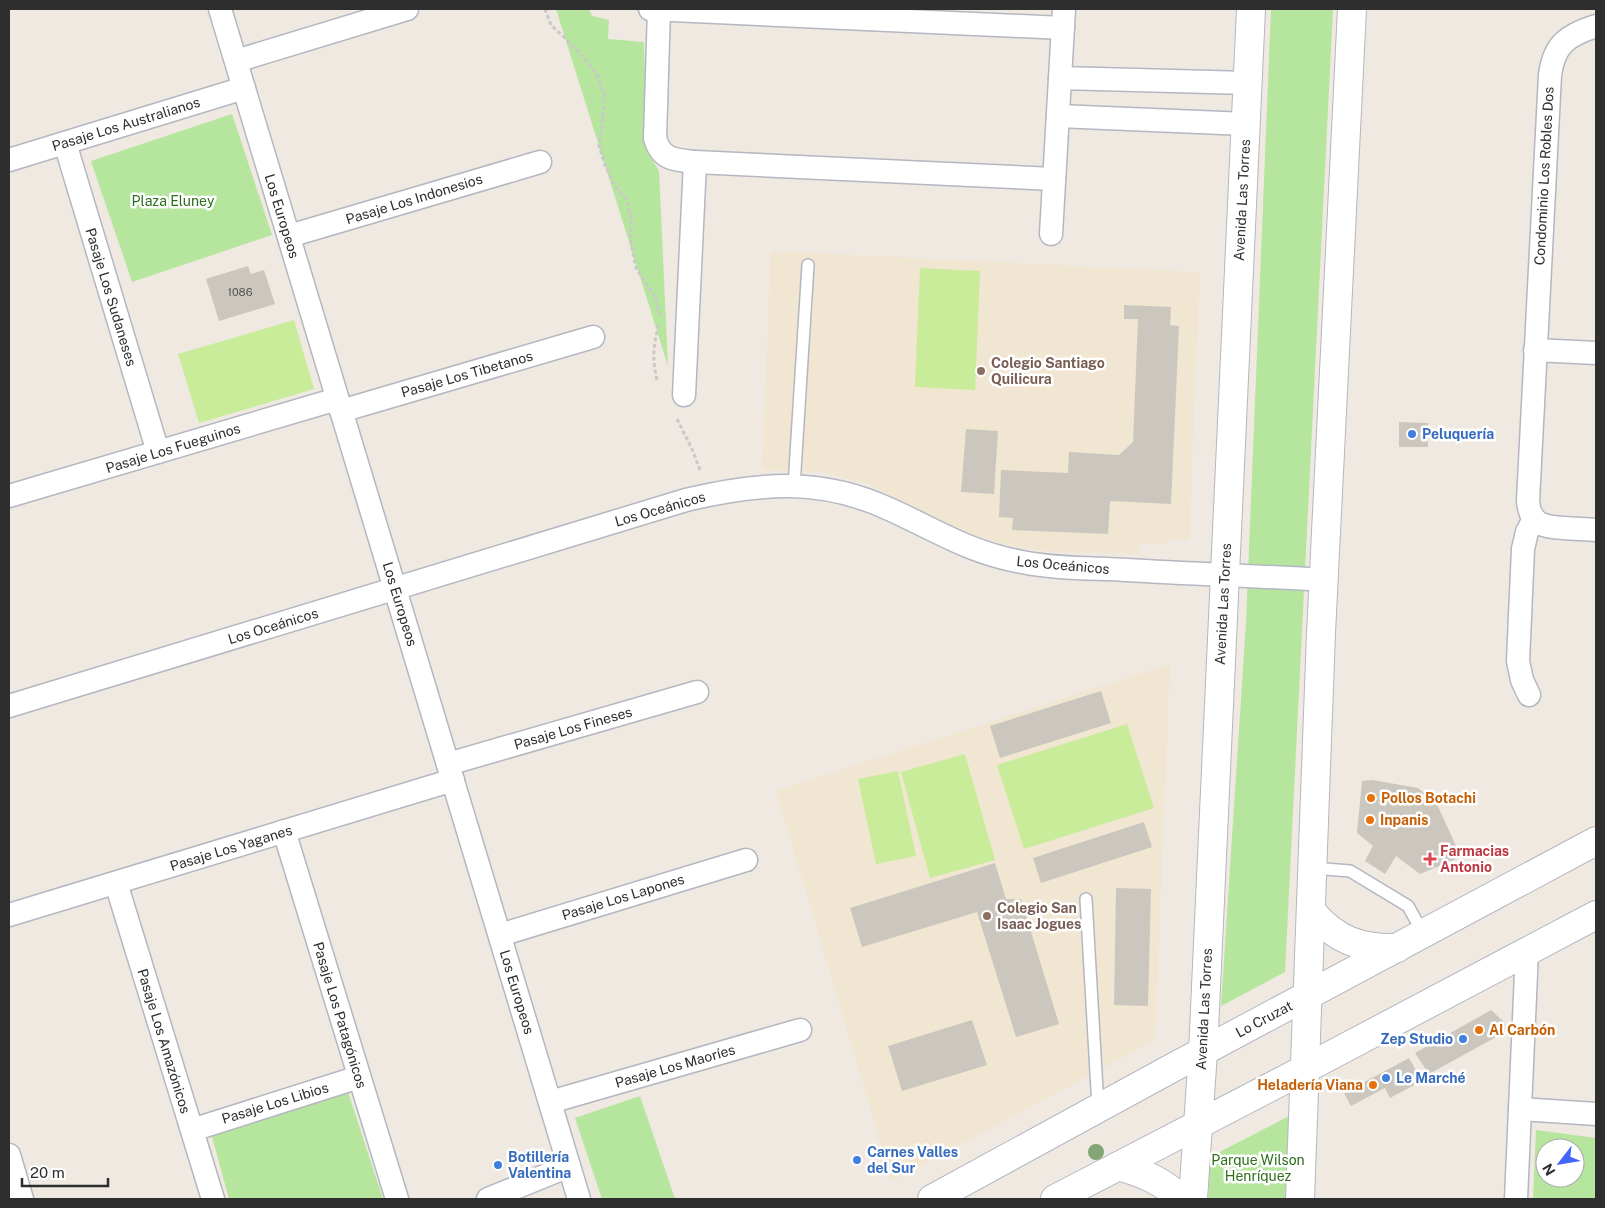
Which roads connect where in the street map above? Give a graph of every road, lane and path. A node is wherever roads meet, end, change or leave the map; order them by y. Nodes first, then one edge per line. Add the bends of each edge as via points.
1 (220, 9) edge
2 (407, 9) edge
3 (545, 9) edge
4 (650, 9) edge
5 (659, 9) edge
6 (1251, 9) edge
7 (1352, 9) edge
8 (1063, 18) edge
9 (1596, 26) edge
10 (236, 61) junction
11 (1060, 78) junction
12 (1248, 83) junction
13 (244, 88) junction
14 (1058, 116) junction
15 (1246, 124) junction
16 (65, 142) junction
17 (9, 160) edge
18 (540, 162) dead end
19 (694, 162) junction
20 (1054, 179) junction
21 (1051, 234) dead end
22 (288, 236) junction
23 (808, 265) dead end
24 (593, 337) dead end
25 (1535, 350) junction
26 (1596, 352) edge
27 (658, 381) dead end
28 (678, 404) joint
29 (339, 405) junction
30 (158, 452) junction
31 (794, 486) junction
32 (709, 494) junction
33 (9, 496) edge
34 (1534, 518) junction
35 (1596, 530) edge
36 (1225, 575) junction
37 (1324, 580) junction
38 (395, 589) junction
39 (697, 692) dead end
40 (1529, 696) dead end
41 (9, 706) edge
42 (450, 772) junction
43 (284, 831) junction
44 (1596, 841) edge
45 (746, 860) dead end
46 (1313, 868) junction
47 (116, 883) junction
48 (1086, 899) dead end
49 (1312, 912) junction
50 (9, 915) edge
51 (1596, 915) edge
52 (1424, 933) junction
53 (500, 935) junction
54 (1397, 948) junction
55 (1527, 951) junction
56 (1309, 995) junction
57 (800, 1030) dead end
58 (1203, 1052) junction
59 (1306, 1069) junction
60 (359, 1077) junction
61 (550, 1102) junction
62 (1098, 1108) junction
63 (1520, 1109) junction
64 (1596, 1114) edge
65 (1198, 1125) junction
66 (192, 1130) junction
67 (9, 1154) edge
68 (569, 1166) junction
69 (1118, 1166) junction
70 (1084, 1192) edge
71 (22, 1199) edge
72 (213, 1199) edge
73 (396, 1199) edge
74 (488, 1199) edge
75 (579, 1199) edge
76 (932, 1199) edge
77 (1055, 1199) edge
78 (1181, 1199) edge
79 (1193, 1199) edge
80 (1300, 1199) edge
81 (1516, 1199) edge

1 - 10 street, Los Europeos
2 - 10 street
3 - 27 path via 551,25 597,75 604,93 599,146 615,186 626,199 636,268 656,300 661,320 654,340 653,365
4 - 5 street
5 - 8 street
5 - 19 street via 655,138 657,146 668,158
6 - 12 street, Avenida Las Torres
7 - 37 street
8 - 11 street
9 - 25 street, Condominio Los Robles Dos via 1568,38 1557,49 1552,61
10 - 13 street, Los Europeos
11 - 12 street
11 - 14 street
12 - 15 street, Avenida Las Torres
13 - 16 street, Pasaje Los Australianos
13 - 22 street, Los Europeos
14 - 15 street
14 - 20 street
15 - 36 street, Avenida Las Torres
16 - 17 street, Pasaje Los Australianos
16 - 30 street, Pasaje Los Sudaneses
18 - 22 street, Pasaje Los Indonesios
19 - 20 street
19 - 28 street
20 - 21 street
22 - 29 street, Los Europeos
23 - 31 lane
24 - 29 street, Pasaje Los Tibetanos
25 - 26 street
25 - 34 street, Condominio Los Robles Dos via 1528,501
28 - 32 path
29 - 30 street, Pasaje Los Fueguinos
29 - 38 street, Los Europeos
30 - 33 street, Pasaje Los Fueguinos
31 - 32 street, Los Oceánicos via 773,485
31 - 36 street, Los Oceánicos via 856,496 972,549 1023,563
32 - 38 street, Los Oceánicos
34 - 35 street via 1549,527
34 - 40 street via 1523,549 1518,661
36 - 37 street, Los Oceánicos
36 - 58 street, Avenida Las Torres
37 - 46 street
38 - 41 street, Los Oceánicos
38 - 42 street, Los Europeos
39 - 42 street, Pasaje Los Fineses
42 - 43 street, Pasaje Los Yaganes
42 - 53 street, Los Europeos
43 - 47 street, Pasaje Los Yaganes
43 - 60 street, Pasaje Los Patagónicos
44 - 52 street, Lo Cruzat
45 - 53 street, Pasaje Los Lapones
46 - 49 street
46 - 52 lane via 1350,871 1408,906
47 - 50 street, Pasaje Los Yaganes
47 - 66 street, Pasaje Los Amazónicos
48 - 62 lane
49 - 54 street via 1345,940 1379,949
49 - 56 street
51 - 55 street
52 - 54 street, Lo Cruzat
53 - 61 street, Los Europeos
54 - 56 street, Lo Cruzat
55 - 59 street
55 - 63 street
56 - 58 street, Lo Cruzat
56 - 59 street
57 - 61 street, Pasaje Los Maoríes
58 - 62 street, Lo Cruzat
58 - 65 street, Avenida Las Torres
59 - 65 street
59 - 80 street
60 - 66 street, Pasaje Los Libios
60 - 73 street, Pasaje Los Patagónicos
61 - 68 street, Los Europeos
62 - 76 street, Lo Cruzat
63 - 64 street
63 - 81 street
65 - 69 street
65 - 79 street, Avenida Las Torres
66 - 72 street, Pasaje Los Amazónicos
67 - 71 street
68 - 74 street
68 - 75 street, Los Europeos
69 - 70 street
69 - 78 street via 1156,1179
70 - 77 street

